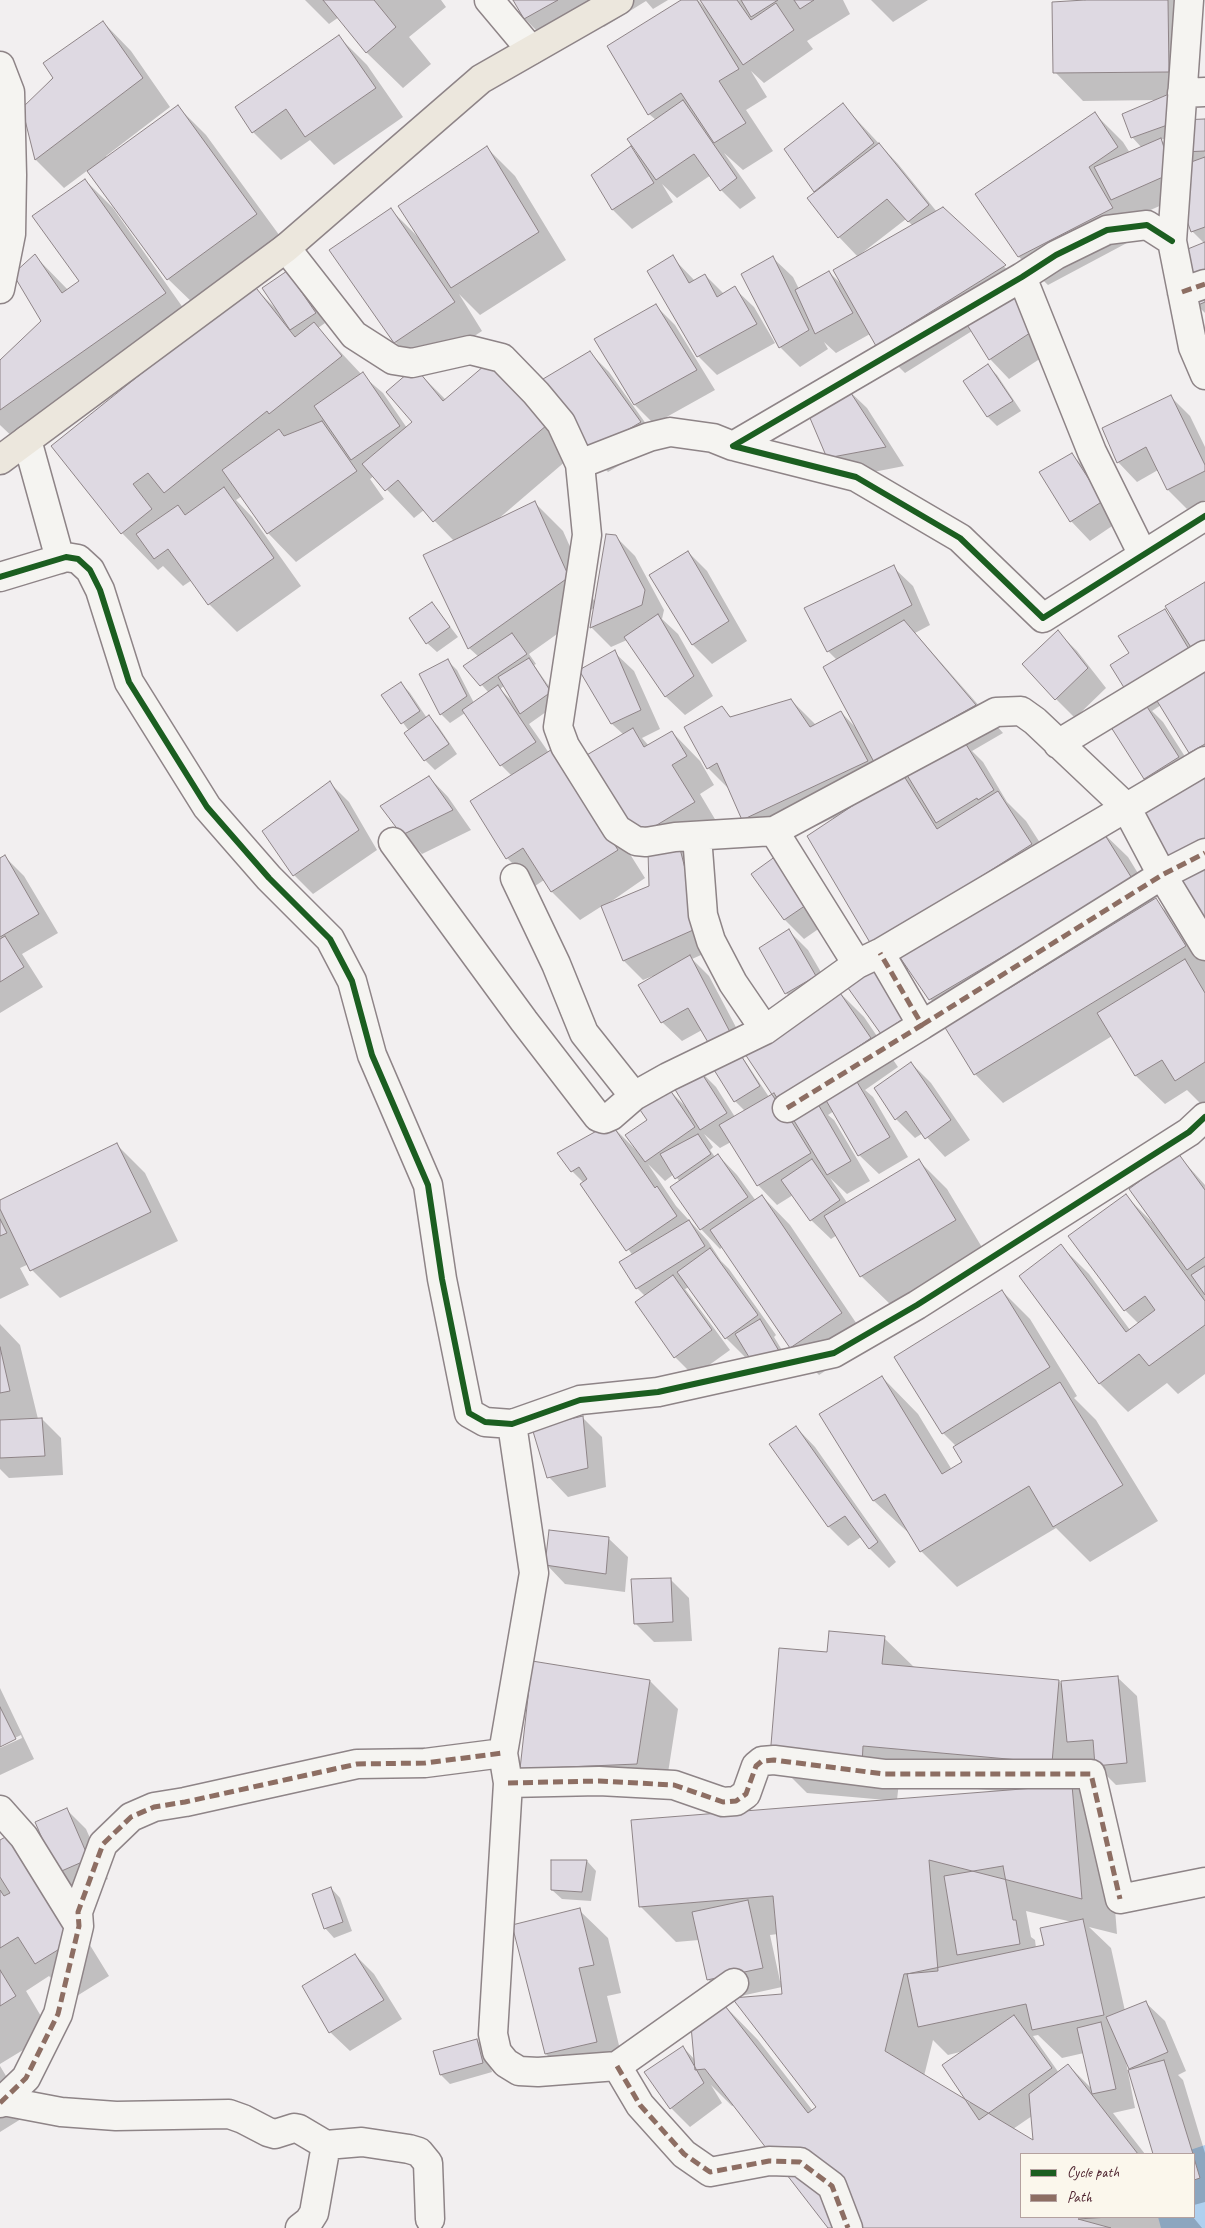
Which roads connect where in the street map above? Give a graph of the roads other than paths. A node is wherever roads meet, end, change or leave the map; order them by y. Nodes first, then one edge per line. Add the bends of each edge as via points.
1 (489, 0) edge
2 (619, 0) edge
3 (1189, 0) edge
4 (531, 50) junction
5 (0, 66) edge
6 (1194, 93) edge
7 (1172, 241) junction
8 (286, 248) junction
9 (1022, 277) junction
10 (1194, 288) edge
11 (0, 289) edge
12 (1199, 347) edge
13 (1205, 375) edge
14 (27, 440) junction
15 (732, 446) junction
16 (0, 460) edge
17 (580, 464) junction
18 (1205, 516) edge
19 (1143, 555) junction
20 (60, 559) junction
21 (0, 577) edge
22 (1205, 655) edge
23 (1058, 744) junction
24 (1205, 761) edge
25 (1126, 807) junction
26 (774, 831) junction
27 (697, 836) junction
28 (393, 842) dead end
29 (1205, 852) edge
30 (1162, 875) junction
31 (514, 878) dead end
32 (1205, 946) edge
33 (868, 958) junction
34 (922, 1025) junction
35 (765, 1030) junction
36 (634, 1096) junction
37 (787, 1108) dead end
38 (1205, 1117) edge
39 (512, 1424) junction
40 (503, 1753) junction
41 (508, 1783) junction
42 (0, 1810) edge
43 (1205, 1882) edge
44 (79, 1926) junction
45 (734, 1983) dead end
46 (617, 2066) junction
47 (2, 2102) edge
48 (326, 2145) junction
49 (430, 2219) dead end
50 (300, 2228) edge
51 (848, 2228) edge

1 - 4 street
2 - 4 main road
3 - 6 street
4 - 8 main road via 481,79
5 - 11 street via 10,92 12,175 10,234
6 - 7 street
7 - 9 street via 1147,225 1107,230 1056,255
7 - 10 street
8 - 14 main road
8 - 17 street via 354,335 393,360 412,363 470,350 502,358 560,423
9 - 15 street
9 - 19 street via 1092,452
10 - 12 street
12 - 13 street
14 - 16 main road
14 - 20 street
15 - 17 street via 713,438 670,432
15 - 19 street via 856,478 960,538 1043,618
17 - 27 street via 587,535 558,727 565,746 617,829 641,842
18 - 19 street
20 - 21 street
20 - 39 street via 78,560 90,570 100,590 129,682 207,807 269,878 330,939 352,981 372,1055 428,1185 442,1279 469,1413 485,1422
22 - 23 street
23 - 25 street
23 - 26 street via 1035,720 1021,712 996,712
24 - 25 street
25 - 30 street
25 - 33 street
26 - 27 street
26 - 33 street
27 - 35 street via 703,915 711,941 733,983
28 - 36 street via 598,1117 611,1116
29 - 30 street
30 - 32 street
30 - 34 street
31 - 36 street via 556,964 584,1033
33 - 34 street
33 - 35 street
34 - 37 street
35 - 36 street
38 - 39 street via 1189,1132 1024,1237 834,1353 658,1392 580,1400
39 - 40 street via 534,1573
40 - 41 street
40 - 44 street via 425,1763 357,1764 154,1808 130,1817 103,1844 78,1912
41 - 43 street via 600,1781 674,1785 723,1802 736,1801 746,1794 756,1766 774,1760 884,1774 1091,1774 1120,1899
41 - 46 street via 493,2034 497,2052 519,2072
42 - 44 street via 24,1837
44 - 47 street via 58,2014 26,2078
45 - 46 street
46 - 51 street via 640,2105 684,2154 710,2172 770,2161 800,2162 832,2186
47 - 48 street via 61,2112 116,2116 229,2114 276,2134 299,2129
48 - 49 street via 362,2142 419,2152 429,2170
48 - 50 street via 314,2213

